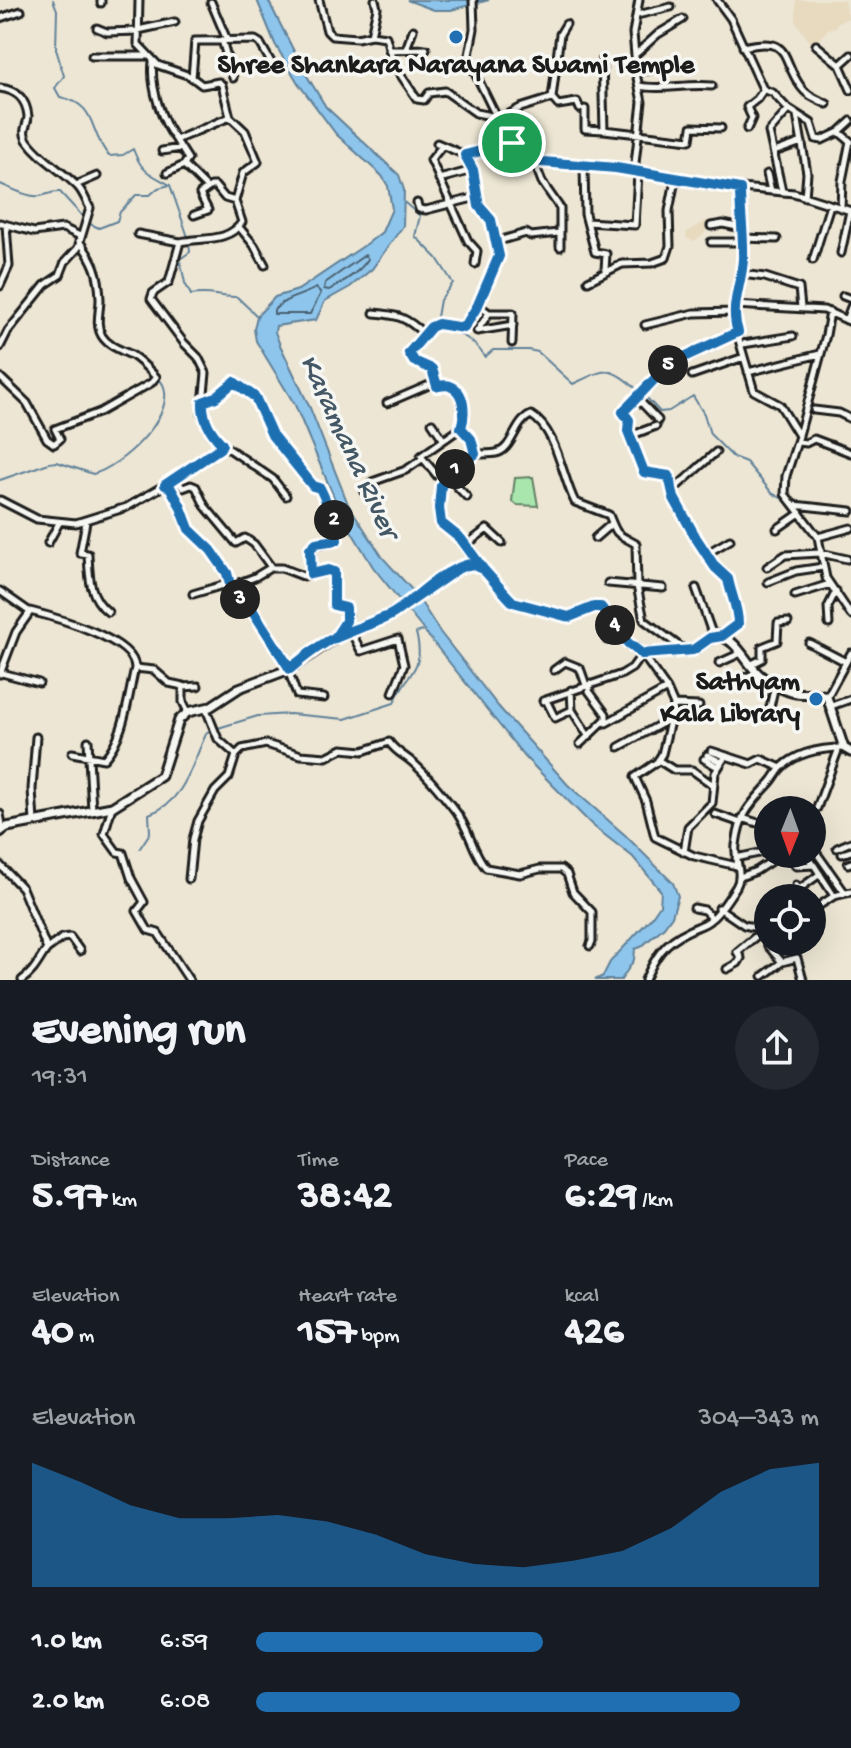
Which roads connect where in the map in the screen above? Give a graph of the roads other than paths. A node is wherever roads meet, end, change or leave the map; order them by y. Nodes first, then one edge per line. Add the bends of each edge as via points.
1 (139, 0) edge
2 (319, 0) edge
3 (375, 0) edge
4 (473, 0) edge
5 (639, 0) edge
6 (717, 0) edge
7 (211, 2) edge
8 (671, 7) dead end
9 (21, 11) dead end
10 (637, 15) junction
11 (0, 18) edge
12 (683, 19) dead end
13 (175, 22) dead end
14 (566, 24) dead end
15 (97, 28) dead end
16 (413, 30) dead end
17 (138, 31) junction
18 (371, 35) junction
19 (224, 40) junction
20 (816, 45) dead end
21 (743, 47) junction
22 (406, 49) junction
23 (426, 49) dead end
24 (389, 50) junction
25 (636, 54) junction
26 (851, 55) edge
27 (92, 56) dead end
28 (151, 58) junction
29 (602, 60) dead end
30 (272, 64) dead end
31 (840, 65) junction
32 (674, 66) dead end
33 (637, 72) junction
34 (192, 78) junction
35 (233, 78) dead end
36 (639, 85) junction
37 (712, 86) dead end
38 (0, 88) edge
39 (764, 89) junction
40 (851, 90) edge
41 (552, 98) junction
42 (827, 104) dead end
43 (789, 109) junction
44 (797, 114) junction
45 (230, 117) junction
46 (498, 119) junction
47 (851, 121) edge
48 (721, 128) dead end
49 (747, 129) dead end
50 (604, 130) junction
51 (638, 132) junction
52 (839, 132) junction
53 (177, 141) junction
54 (802, 142) junction
55 (850, 142) edge
56 (512, 143) junction
57 (181, 148) junction
58 (162, 151) dead end
59 (774, 152) junction
60 (465, 155) junction
61 (533, 160) junction
62 (184, 165) junction
63 (584, 166) junction
64 (473, 170) junction
65 (636, 172) junction
66 (167, 173) dead end
67 (767, 174) dead end
68 (97, 176) dead end
69 (439, 179) junction
70 (675, 180) junction
71 (76, 185) junction
72 (207, 188) junction
73 (740, 189) junction
74 (771, 191) junction
75 (782, 192) junction
76 (477, 197) junction
77 (805, 197) junction
78 (235, 201) junction
79 (451, 202) junction
80 (417, 203) dead end
81 (830, 205) junction
82 (841, 208) junction
83 (850, 211) edge
84 (194, 215) dead end
85 (587, 222) junction
86 (4, 226) edge
87 (711, 226) dead end
88 (239, 227) junction
89 (742, 228) junction
90 (558, 233) junction
91 (138, 234) dead end
92 (80, 239) junction
93 (777, 239) dead end
94 (742, 240) junction
95 (180, 242) junction
96 (495, 242) junction
97 (711, 242) dead end
98 (560, 247) dead end
99 (841, 253) dead end
100 (813, 260) dead end
101 (475, 264) dead end
102 (265, 265) dead end
103 (605, 270) junction
104 (742, 274) junction
105 (588, 281) dead end
106 (0, 286) edge
107 (843, 296) dead end
108 (851, 299) edge
109 (478, 305) junction
110 (851, 307) edge
111 (801, 308) junction
112 (734, 309) junction
113 (830, 312) junction
114 (374, 313) dead end
115 (489, 313) junction
116 (848, 321) edge
117 (513, 325) junction
118 (645, 325) dead end
119 (738, 332) junction
120 (424, 334) junction
121 (793, 336) dead end
122 (2, 339) edge
123 (512, 343) dead end
124 (743, 344) junction
125 (0, 347) edge
126 (820, 354) junction
127 (744, 357) junction
128 (748, 372) junction
129 (692, 375) dead end
130 (0, 377) edge
131 (436, 382) junction
132 (636, 397) junction
133 (203, 402) junction
134 (387, 403) dead end
135 (814, 410) dead end
136 (851, 419) edge
137 (432, 423) dead end
138 (461, 428) junction
139 (630, 436) junction
140 (443, 439) junction
141 (799, 439) junction
142 (222, 444) junction
143 (716, 452) dead end
144 (851, 453) edge
145 (475, 454) junction
146 (422, 459) junction
147 (448, 477) junction
148 (175, 478) junction
149 (443, 483) junction
150 (165, 485) junction
151 (673, 491) junction
152 (365, 493) dead end
153 (286, 496) dead end
154 (467, 497) dead end
155 (0, 500) edge
156 (794, 505) junction
157 (851, 511) edge
158 (800, 513) junction
159 (86, 522) junction
160 (59, 523) junction
161 (611, 525) junction
162 (851, 528) edge
163 (777, 529) dead end
164 (818, 537) junction
165 (595, 538) dead end
166 (730, 540) dead end
167 (48, 543) dead end
168 (502, 543) dead end
169 (466, 545) junction
170 (820, 553) junction
171 (706, 554) junction
172 (847, 559) dead end
173 (767, 567) dead end
174 (823, 567) junction
175 (271, 568) junction
176 (483, 569) junction
177 (311, 574) junction
178 (768, 582) dead end
179 (608, 583) dead end
180 (830, 584) junction
181 (230, 585) junction
182 (637, 586) junction
183 (663, 588) dead end
184 (696, 588) dead end
185 (0, 591) edge
186 (836, 591) junction
187 (193, 594) dead end
188 (795, 595) dead end
189 (30, 611) junction
190 (108, 612) dead end
191 (851, 615) edge
192 (788, 622) dead end
193 (829, 624) dead end
194 (350, 631) junction
195 (620, 632) junction
196 (718, 636) junction
197 (335, 638) junction
198 (607, 640) dead end
199 (809, 643) dead end
200 (687, 652) junction
201 (741, 653) junction
202 (851, 653) edge
203 (642, 654) junction
204 (846, 662) junction
205 (719, 663) dead end
206 (750, 665) junction
207 (135, 668) junction
208 (290, 669) junction
209 (554, 670) dead end
210 (1, 673) edge
211 (757, 673) junction
212 (39, 683) dead end
213 (588, 684) junction
214 (775, 684) junction
215 (198, 686) dead end
216 (718, 686) dead end
217 (183, 687) junction
218 (667, 689) junction
219 (571, 690) junction
220 (393, 693) dead end
221 (827, 697) junction
222 (324, 698) dead end
223 (851, 699) edge
224 (674, 705) junction
225 (699, 706) dead end
226 (831, 706) junction
227 (206, 709) junction
228 (572, 710) junction
229 (188, 712) junction
230 (768, 716) dead end
231 (672, 718) junction
232 (606, 723) dead end
233 (36, 737) dead end
234 (589, 737) junction
235 (88, 741) dead end
236 (580, 744) dead end
237 (619, 747) dead end
238 (845, 750) edge
239 (72, 753) dead end
240 (236, 755) junction
241 (87, 757) junction
242 (658, 760) junction
243 (721, 762) junction
244 (781, 768) junction
245 (713, 785) dead end
246 (823, 796) edge
247 (112, 807) junction
248 (92, 811) junction
249 (0, 814) edge
250 (715, 814) dead end
251 (741, 820) junction
252 (34, 822) junction
253 (754, 823) edge
254 (2, 831) edge
255 (851, 842) edge
256 (837, 848) dead end
257 (851, 851) edge
258 (684, 852) junction
259 (842, 854) dead end
260 (754, 856) edge
261 (737, 862) junction
262 (0, 865) edge
263 (826, 865) edge
264 (761, 868) edge
265 (816, 868) edge
266 (820, 874) junction
267 (740, 877) junction
268 (189, 879) dead end
269 (803, 884) edge
270 (848, 893) edge
271 (834, 896) junction
272 (826, 901) edge
273 (694, 908) dead end
274 (719, 908) junction
275 (712, 918) junction
276 (754, 926) edge
277 (754, 938) edge
278 (590, 946) dead end
279 (47, 949) junction
280 (80, 951) dead end
281 (777, 956) edge
282 (782, 962) junction
283 (727, 969) dead end
284 (763, 976) dead end
285 (22, 980) edge
286 (189, 980) edge
287 (645, 980) edge
288 (803, 980) edge

1 - 17 street
2 - 18 street via 332,36
3 - 18 street
4 - 46 street via 470,60
5 - 10 street
6 - 21 street
7 - 19 street
8 - 10 street
9 - 11 street
10 - 25 street
12 - 25 street
13 - 17 street
14 - 41 street via 560,34
15 - 17 street
16 - 22 street
17 - 28 street via 138,44
18 - 24 street via 386,37
19 - 30 street via 255,40
19 - 34 street via 195,41
19 - 35 street
20 - 31 street
21 - 39 street
21 - 42 street via 764,43 778,48 800,86
22 - 23 street
22 - 24 street
24 - 46 street via 417,99 445,91 476,113
25 - 33 street
26 - 31 street
27 - 28 street
28 - 34 street
28 - 53 street via 167,129
29 - 50 street
31 - 40 street
32 - 33 street
33 - 36 street
34 - 45 street via 202,85 222,85
36 - 37 street
36 - 51 street
38 - 71 street via 20,95 28,116 27,139
39 - 43 street
39 - 49 street via 747,107 752,118
41 - 46 street
41 - 50 street via 558,105 577,102 585,129
43 - 44 street
43 - 59 street via 769,132
44 - 52 street via 812,124 816,139
44 - 54 street
45 - 53 street
45 - 78 street via 245,131 258,162 243,173
46 - 56 street
47 - 52 street
48 - 51 street via 692,127 690,140
50 - 51 street
51 - 65 street
52 - 55 street
53 - 57 street
54 - 59 street
54 - 77 street
55 - 82 street
56 - 60 street
56 - 61 street
57 - 58 street
57 - 62 street via 188,159
59 - 75 street
60 - 64 street
60 - 69 street via 439,145 431,160
61 - 63 street
61 - 90 street via 560,208
62 - 66 street
62 - 72 street
63 - 65 street
63 - 85 street
64 - 69 street
64 - 76 street
65 - 70 street
65 - 85 street via 635,225
67 - 74 street
68 - 71 street
69 - 79 street
70 - 73 street
70 - 103 street via 666,258
71 - 92 street via 90,208
72 - 78 street via 215,186
72 - 84 street via 200,194 208,210
73 - 74 street
73 - 89 street
74 - 75 street
75 - 77 street
76 - 79 street
76 - 96 street via 491,220
77 - 81 street
78 - 88 street
79 - 80 street via 426,210
79 - 101 street via 477,251
81 - 82 street
81 - 100 street
82 - 83 street
83 - 99 street
85 - 103 street via 595,252 606,254
86 - 92 street via 34,232 63,228
86 - 106 street via 9,266
87 - 89 street
88 - 95 street via 218,239
88 - 102 street
89 - 94 street
90 - 96 street via 526,233
90 - 98 street
91 - 95 street
92 - 122 street via 60,275 45,285
92 - 130 street via 95,265 102,335 156,377 100,412 55,429 60,439 54,444 27,403
93 - 94 street
94 - 97 street
94 - 104 street
95 - 133 street via 169,282 151,299 198,357 206,373
96 - 109 street via 499,256
103 - 105 street
104 - 111 street via 799,288
104 - 112 street
107 - 108 street
109 - 115 street
109 - 120 street via 464,328 438,324
110 - 116 street
111 - 112 street
111 - 113 street
112 - 118 street
112 - 119 street
113 - 116 street
113 - 126 street
114 - 120 street via 409,320
115 - 117 street via 513,313
115 - 117 street via 477,331
117 - 123 street
119 - 124 street
119 - 132 street via 669,364
120 - 131 street via 410,358 432,369
121 - 124 street
122 - 125 street
124 - 127 street
126 - 128 street
126 - 141 street
127 - 128 street
127 - 129 street
128 - 141 street via 754,391 780,405
131 - 134 street
131 - 138 street via 459,395 465,415
132 - 139 street via 623,412
132 - 139 street via 657,423
133 - 142 street via 202,414
133 - 177 street via 238,383 255,397 280,445 320,488 337,540 312,545
135 - 136 street
137 - 140 street
138 - 140 street
138 - 145 street
139 - 151 street via 644,472 667,474
140 - 146 street
141 - 144 street
141 - 156 street via 784,484
142 - 148 street
142 - 153 street via 273,479
143 - 151 street
145 - 147 street
145 - 161 street via 506,448 522,421 533,415 552,442 575,502 609,515
146 - 149 street
146 - 152 street via 372,482 375,489
147 - 149 street
147 - 154 street
148 - 150 street
148 - 175 street via 183,488 196,487 236,543 251,541
149 - 169 street via 441,523
150 - 159 street
150 - 181 street via 189,529 227,573
151 - 171 street
155 - 160 street via 37,519
156 - 157 street
156 - 158 street
158 - 163 street
158 - 164 street
159 - 160 street
159 - 190 street via 79,552 88,554 95,599
160 - 167 street
161 - 165 street
161 - 182 street via 637,546
162 - 164 street
164 - 170 street
166 - 171 street
168 - 169 street via 487,529
169 - 176 street
170 - 172 street
170 - 173 street via 785,555
170 - 174 street
171 - 196 street via 728,579 738,607 738,624
174 - 178 street
174 - 180 street
175 - 177 street
175 - 181 street
176 - 194 main road via 468,564 391,615
176 - 195 main road via 513,602 569,617 599,606
177 - 197 street via 335,574 334,605 344,606 348,615
179 - 182 street
180 - 186 street
180 - 188 street
181 - 187 street
181 - 208 street
182 - 183 street
182 - 200 street via 644,620
184 - 196 street
185 - 189 street
186 - 191 street
186 - 193 street via 828,607
189 - 207 street via 98,631 129,653
189 - 210 street
192 - 206 street via 778,623 777,641 762,647 762,659
194 - 197 main road
194 - 220 street via 361,651 398,639 404,665
195 - 198 street
195 - 203 main road
196 - 200 main road
196 - 201 main road via 732,641
197 - 208 main road
199 - 204 street
200 - 203 main road
201 - 205 street
201 - 206 main road
202 - 204 street
203 - 213 street via 622,674
203 - 218 street
204 - 221 street
206 - 211 main road
207 - 217 street via 154,670
207 - 241 street via 117,738 104,759
208 - 222 street via 297,695
208 - 227 main road via 239,688
209 - 213 street via 565,662 580,668
210 - 212 street
211 - 214 main road
211 - 216 street
213 - 219 street
213 - 234 street via 606,714
214 - 221 main road
214 - 230 street
215 - 217 street
217 - 229 street
218 - 224 street
218 - 232 street
219 - 228 street
219 - 228 street via 545,701 555,718
221 - 226 main road
223 - 226 street
224 - 225 street
224 - 231 street
226 - 238 main road
227 - 229 main road
227 - 240 street via 218,739
228 - 234 street
229 - 247 main road via 179,720 161,776
231 - 237 street
231 - 242 street
233 - 252 street
234 - 236 street
235 - 241 street
238 - 244 street via 807,753
238 - 246 street
239 - 241 street
240 - 268 street via 229,777 198,821
240 - 278 street via 266,744 326,757 342,749 363,751 389,742 455,810 470,834 475,856 486,868 520,874 561,869 567,874 573,892 592,912
241 - 248 street
242 - 245 street via 674,770 694,771
242 - 258 street via 635,777 655,837
243 - 243 street via 707,755
243 - 244 street via 751,764 761,759
243 - 258 street via 712,803 688,827
244 - 251 street
247 - 248 main road
247 - 286 street via 104,834 123,853 144,902 137,911
248 - 252 main road
249 - 254 street
250 - 251 street
251 - 253 street
251 - 261 street
252 - 254 main road
255 - 256 street
257 - 259 street
258 - 261 street
260 - 261 street
261 - 267 street
262 - 279 street via 22,888
263 - 270 street
264 - 267 street
265 - 266 street
266 - 269 street
266 - 271 street
267 - 274 street
270 - 271 street
271 - 272 street
273 - 275 street
274 - 275 street
274 - 276 street
275 - 287 street via 662,947
277 - 283 street via 737,952 738,963
279 - 280 street via 70,937
279 - 285 street via 35,971
281 - 282 street
282 - 284 street
282 - 288 street via 797,958

